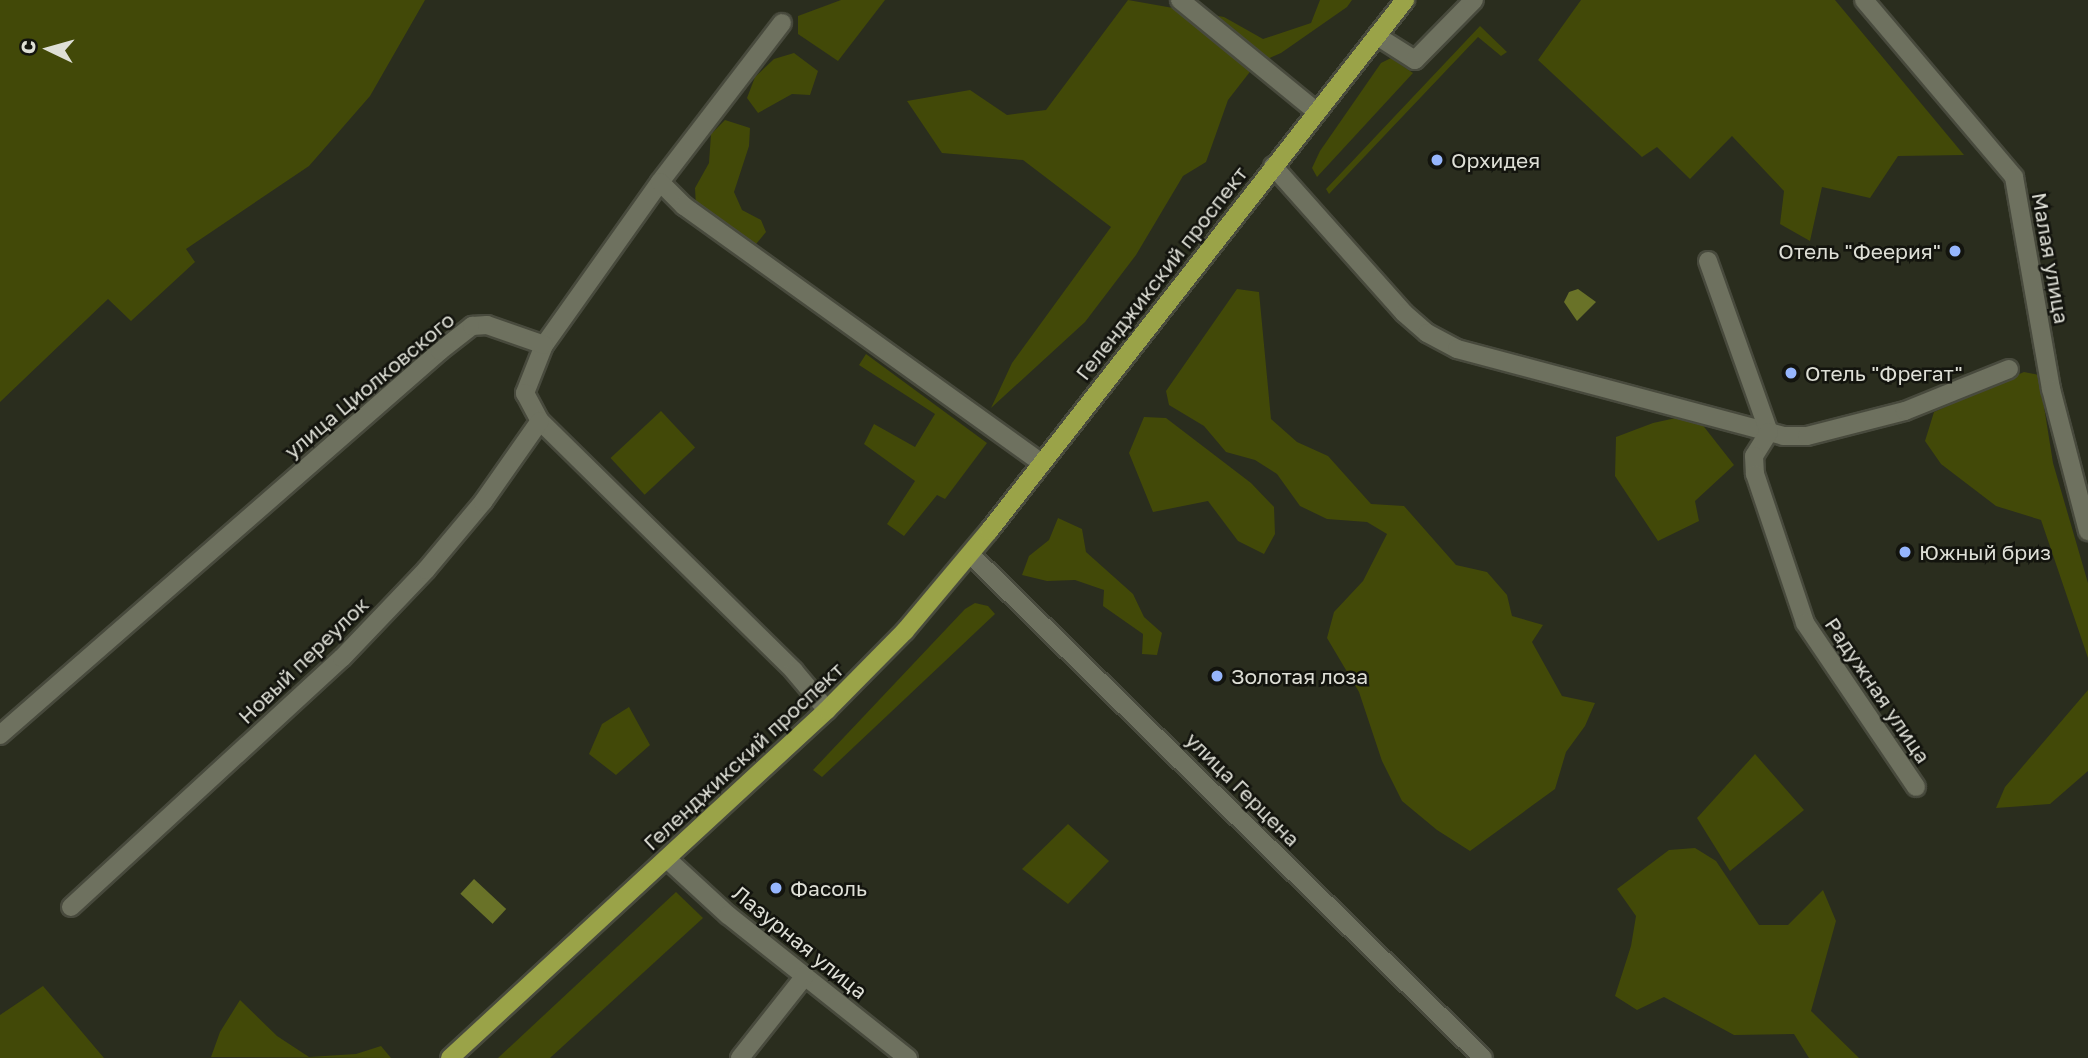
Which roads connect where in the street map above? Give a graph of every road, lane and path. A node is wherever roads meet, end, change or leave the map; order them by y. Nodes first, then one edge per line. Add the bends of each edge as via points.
1 (1180, 0) edge
2 (1405, 0) edge
3 (1474, 0) edge
4 (1864, 0) edge
5 (782, 23) dead end
6 (1377, 36) junction
7 (1317, 112) junction
8 (1273, 166) junction
9 (660, 182) junction
10 (1708, 261) dead end
11 (544, 345) junction
12 (2009, 369) dead end
13 (540, 421) junction
14 (1769, 432) junction
15 (1041, 463) junction
16 (2088, 531) edge
17 (970, 554) junction
18 (827, 709) junction
19 (0, 735) edge
20 (1916, 787) dead end
21 (667, 859) junction
22 (71, 907) dead end
23 (805, 976) junction
24 (450, 1058) edge
25 (740, 1058) edge
26 (908, 1058) edge
27 (1483, 1058) edge

1 - 7 street
2 - 6 main road, Геленджикский проспект
3 - 6 street via 1415,60
4 - 16 street, Малая улица via 2014,177 2051,389
5 - 9 street
6 - 7 main road, Геленджикский проспект
7 - 8 main road, Геленджикский проспект
8 - 14 street via 1427,333 1457,349
8 - 15 main road, Геленджикский проспект
9 - 11 street
9 - 15 street via 684,206
10 - 14 street
11 - 13 street via 525,393
11 - 19 street, улица Циолковского via 486,325 472,327
12 - 14 street via 1905,411 1807,436
13 - 18 street
13 - 22 street, Новый переулок via 483,502 342,658
14 - 20 street, Радужная улица via 1754,456 1755,474 1805,623
15 - 17 main road, Геленджикский проспект
17 - 18 main road, Геленджикский проспект via 905,631
17 - 27 street, улица Герцена
18 - 21 main road, Геленджикский проспект
21 - 23 street, Лазурная улица
21 - 24 main road, Геленджикский проспект
23 - 25 street
23 - 26 street, Лазурная улица

